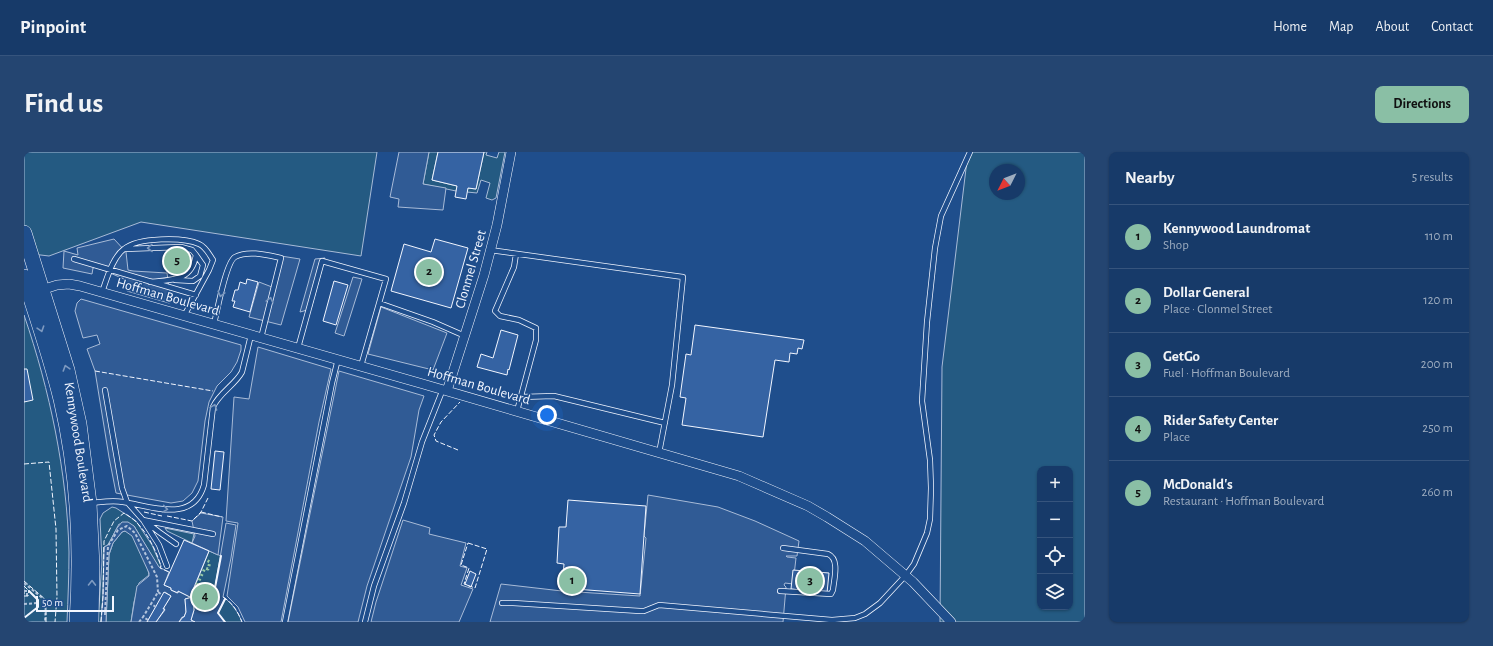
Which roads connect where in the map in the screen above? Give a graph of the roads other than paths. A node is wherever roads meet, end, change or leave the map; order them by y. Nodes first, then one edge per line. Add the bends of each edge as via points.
1 (511, 152) edge
2 (970, 152) edge
3 (24, 233) edge
4 (123, 249) junction
5 (490, 250) junction
6 (516, 254) junction
7 (196, 255) junction
8 (74, 260) dead end
9 (110, 270) junction
10 (29, 272) edge
11 (174, 280) junction
12 (150, 282) junction
13 (32, 292) edge
14 (102, 292) junction
15 (196, 295) junction
16 (379, 303) junction
17 (184, 316) junction
18 (214, 324) junction
19 (251, 335) junction
20 (465, 336) junction
21 (261, 338) junction
22 (298, 348) junction
23 (338, 359) junction
24 (361, 366) junction
25 (105, 390) dead end
26 (445, 390) junction
27 (521, 397) junction
28 (517, 412) junction
29 (665, 423) junction
30 (660, 453) junction
31 (127, 502) junction
32 (83, 504) junction
33 (143, 520) junction
34 (212, 534) dead end
35 (176, 544) dead end
36 (783, 548) dead end
37 (167, 566) dead end
38 (906, 575) junction
39 (780, 591) dead end
40 (502, 603) dead end
41 (97, 621) edge
42 (77, 622) edge
43 (285, 622) edge
44 (365, 622) edge
45 (952, 622) edge

1 - 5 street, Clonmel Street
2 - 38 lane via 941,216 935,248 926,322 922,401 930,460 932,504 921,549
3 - 10 main road, Kennywood Boulevard
7 -> 4 lane via 192,250 181,247
4 - 9 lane
4 - 15 lane via 145,240 172,240 199,244 207,249 212,260 210,270
5 - 6 lane
5 - 20 street, Clonmel Street
6 - 27 lane via 514,267 495,311 500,316 519,320 536,328 536,340
6 - 29 lane via 683,277 672,385
7 - 11 lane via 195,264 187,274
7 - 11 lane via 203,265 200,276 192,281
8 - 9 lane
9 - 12 lane
9 - 14 lane
10 - 13 main road, Kennywood Boulevard
11 - 12 lane
12 - 15 lane
13 - 14 street, Hoffman Boulevard via 69,284
13 - 32 main road, Kennywood Boulevard via 61,399
14 - 17 street, Hoffman Boulevard
15 - 17 lane
16 - 20 lane
16 - 22 lane via 386,279 322,261
16 - 24 lane
17 - 18 street, Hoffman Boulevard
18 - 19 street, Hoffman Boulevard
21 -> 18 lane via 281,258 245,254 232,259 226,273
19 - 21 street, Hoffman Boulevard
31 -> 19 lane via 171,511 189,506 197,498 204,485 213,407 242,372
20 - 26 street, Clonmel Street
21 - 22 street, Hoffman Boulevard
22 - 23 street, Hoffman Boulevard
23 - 24 street, Hoffman Boulevard
23 - 43 lane
24 - 26 street, Hoffman Boulevard
25 - 31 lane via 120,480
26 - 28 street, Hoffman Boulevard
26 - 44 lane via 422,442 404,503 374,586
27 - 28 lane
27 - 29 lane via 554,396
28 - 30 street, Hoffman Boulevard
29 - 30 lane
30 - 38 street, Hoffman Boulevard via 739,476 808,506 865,541
31 - 32 lane
31 - 33 lane
41 -> 32 main road, Kennywood Boulevard
32 - 42 main road, Kennywood Boulevard
33 - 34 lane
33 - 35 lane
33 - 37 lane via 159,545
36 - 39 lane via 828,554 836,562 832,594
38 - 40 lane via 873,609 855,618 843,620 659,605 640,611
38 - 45 street, Hoffman Boulevard

